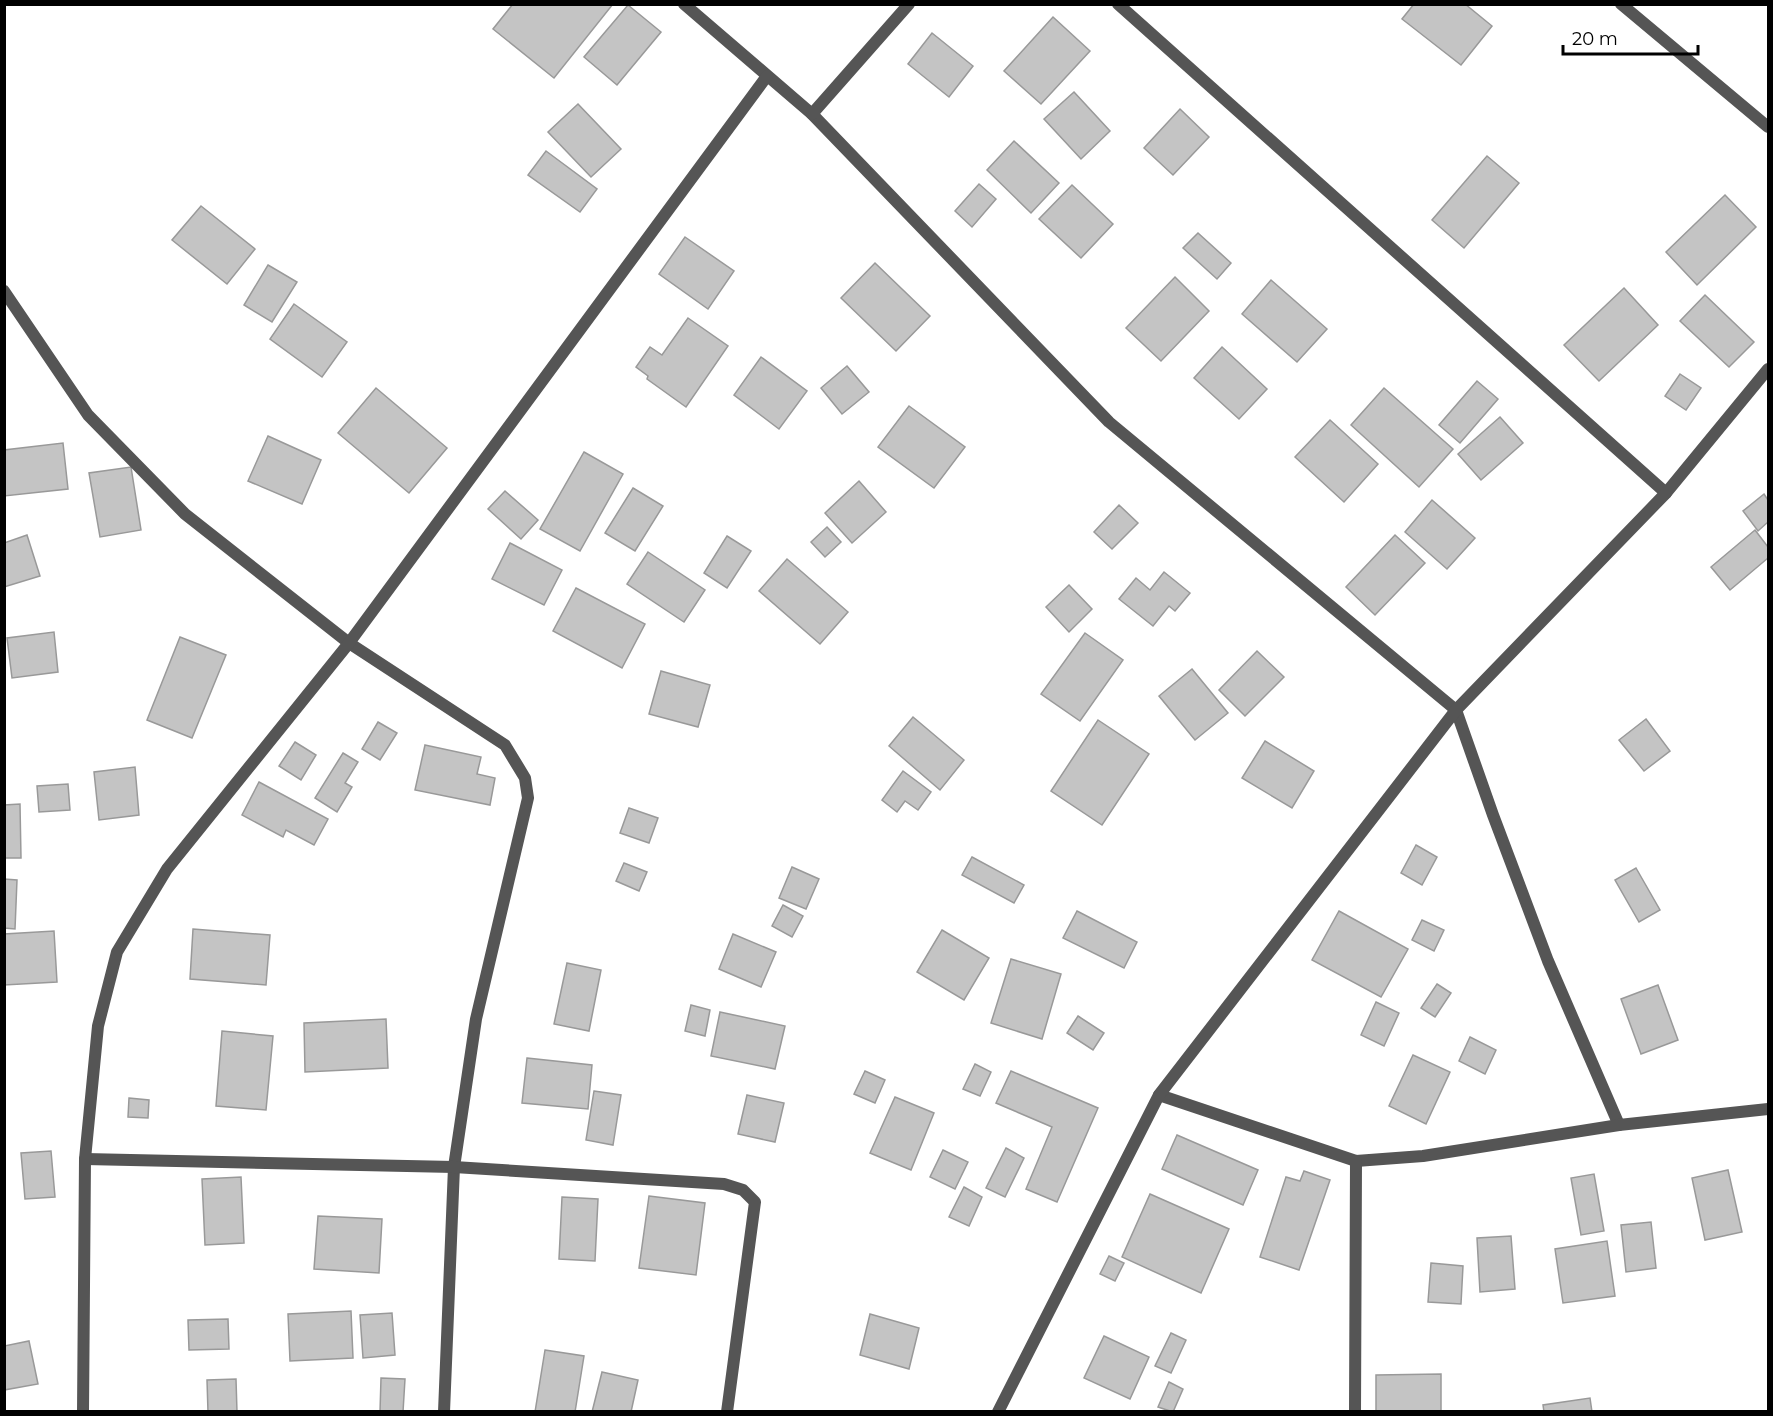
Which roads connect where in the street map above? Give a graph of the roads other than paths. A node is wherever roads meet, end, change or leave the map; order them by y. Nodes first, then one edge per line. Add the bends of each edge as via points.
1 (684, 4) edge
2 (909, 4) edge
3 (1118, 4) edge
4 (1622, 4) edge
5 (766, 76) junction
6 (812, 114) junction
7 (1768, 127) edge
8 (4, 291) edge
9 (1768, 369) edge
10 (1666, 493) junction
11 (349, 643) junction
12 (1456, 710) junction
13 (1159, 1095) junction
14 (1768, 1109) edge
15 (1619, 1125) junction
16 (85, 1159) junction
17 (1356, 1161) junction
18 (454, 1167) junction
19 (83, 1412) edge
20 (444, 1412) edge
21 (727, 1412) edge
22 (998, 1412) edge
23 (1355, 1412) edge

1 - 5 street
2 - 6 street
3 - 10 street
4 - 7 street
5 - 6 street
5 - 11 street
6 - 12 street via 1109,422
8 - 11 street via 88,416 185,514
9 - 10 street
10 - 12 street
11 - 16 street via 167,869 117,952 98,1026
11 - 18 street via 505,745 525,778 528,798 476,1019
12 - 13 street
12 - 15 street via 1548,961
13 - 17 street
13 - 22 street
14 - 15 street
15 - 17 street via 1423,1156
16 - 18 street
16 - 19 street
17 - 23 street
18 - 20 street
18 - 21 street via 724,1184 743,1190 755,1202

